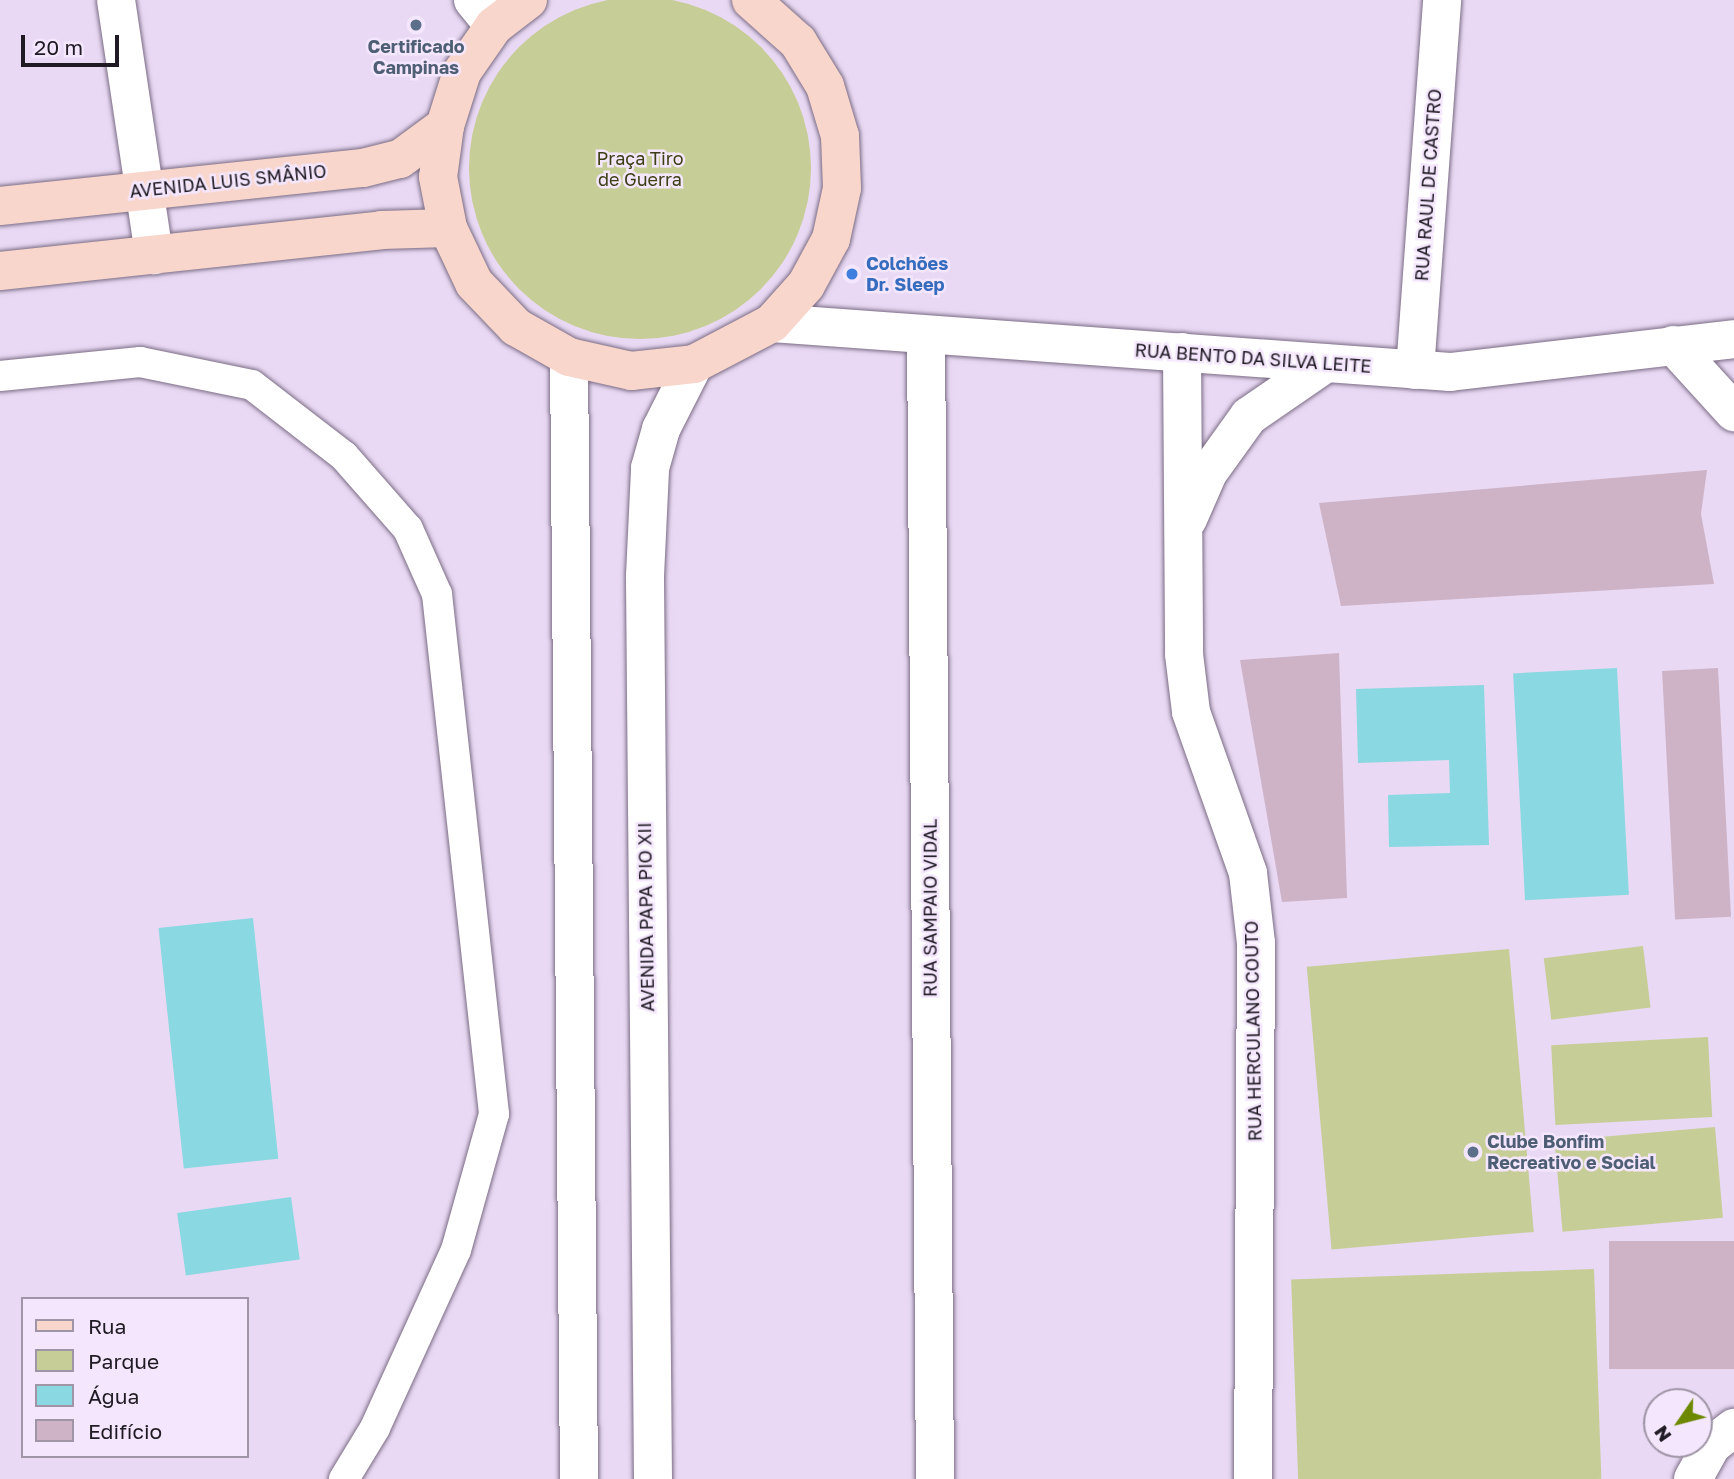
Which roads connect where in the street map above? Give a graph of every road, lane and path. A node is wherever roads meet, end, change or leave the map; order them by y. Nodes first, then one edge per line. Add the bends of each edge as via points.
1 (116, 0) edge
2 (528, 0) edge
3 (751, 0) edge
4 (796, 0) edge
5 (1441, 0) edge
6 (484, 13) edge
7 (798, 42) junction
8 (445, 126) junction
9 (147, 189) junction
10 (0, 206) edge
11 (447, 228) junction
12 (154, 255) junction
13 (0, 271) edge
14 (772, 323) junction
15 (926, 336) junction
16 (1734, 339) edge
17 (1673, 345) junction
18 (1182, 352) junction
19 (569, 357) junction
20 (1326, 363) junction
21 (694, 364) junction
22 (1415, 370) junction
23 (0, 376) edge
24 (1734, 412) edge
25 (1181, 552) junction
26 (1734, 1428) edge
27 (344, 1479) edge
28 (579, 1479) edge
29 (653, 1479) edge
30 (935, 1479) edge
31 (1253, 1479) edge
32 (1693, 1479) edge

1 - 9 street
2 - 6 main road
3 - 7 main road
4 - 7 main road
5 - 22 street, RUA RAUL DE CASTRO
6 - 8 main road
7 - 14 main road via 825,86 840,136 842,188 831,239 806,285
8 - 9 main road, AVENIDA LUIS SMÂNIO via 400,159 363,168
8 - 11 main road via 438,177
9 - 10 main road, AVENIDA LUIS SMÂNIO
9 - 12 street
11 - 12 main road via 381,230
11 - 19 main road via 482,292 516,327
12 - 13 main road
14 - 15 street, RUA BENTO DA SILVA LEITE
14 - 21 main road
15 - 18 street, RUA BENTO DA SILVA LEITE
15 - 30 street, RUA SAMPAIO VIDAL
16 - 17 street, RUA BENTO DA SILVA LEITE
17 - 22 street, RUA BENTO DA SILVA LEITE via 1450,372
17 - 24 street
18 - 20 street, RUA BENTO DA SILVA LEITE
18 - 25 street, RUA HERCULANO COUTO
19 - 21 main road via 631,370
19 - 28 street
20 - 22 street, RUA BENTO DA SILVA LEITE
20 - 25 street, RUA HERCULANO COUTO via 1249,416 1208,473 1190,511
21 - 29 street, AVENIDA PAPA PIO XII via 662,429 650,468 645,576
23 - 27 street via 140,362 252,385 344,456 408,529 437,594 494,1114 456,1250 375,1428
25 - 31 street, RUA HERCULANO COUTO via 1184,654 1192,712 1248,873 1256,943
26 - 32 street via 1712,1445

